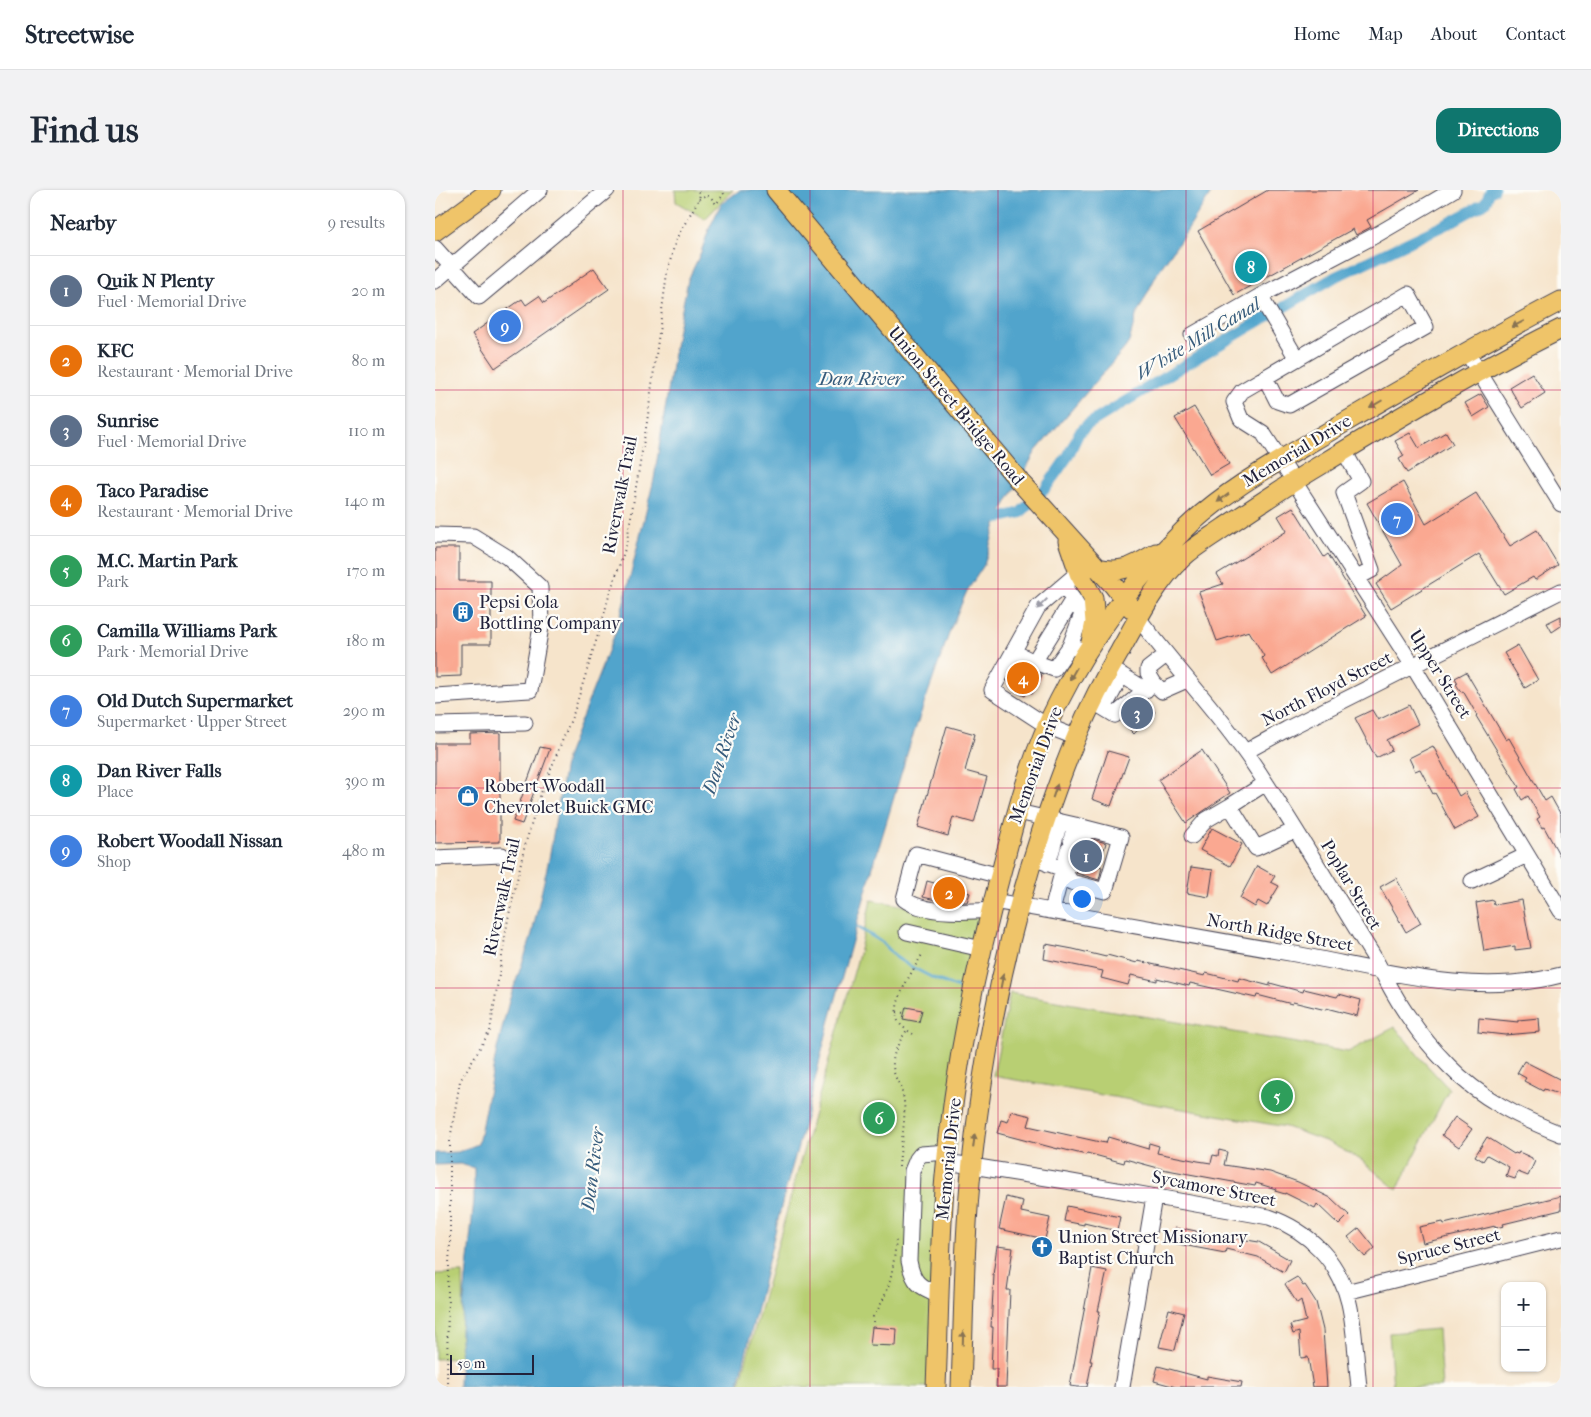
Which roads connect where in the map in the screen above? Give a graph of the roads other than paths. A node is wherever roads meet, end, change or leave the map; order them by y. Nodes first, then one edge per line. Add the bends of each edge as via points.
1 (491, 190) edge
2 (540, 190) edge
3 (607, 190) edge
4 (776, 190) edge
5 (1453, 190) edge
6 (435, 231) edge
7 (435, 248) edge
8 (451, 266) junction
9 (435, 281) edge
10 (1263, 301) junction
11 (1561, 302) edge
12 (1561, 329) edge
13 (1193, 335) dead end
14 (1466, 351) junction
15 (1297, 358) junction
16 (1479, 372) junction
17 (1265, 377) junction
18 (1344, 451) junction
19 (1281, 460) junction
20 (1294, 481) junction
21 (1561, 504) edge
22 (1355, 524) junction
23 (1065, 533) junction
24 (435, 535) edge
25 (1331, 538) junction
26 (1170, 545) junction
27 (1097, 568) junction
28 (1079, 572) junction
29 (1357, 578) junction
30 (1063, 586) junction
31 (1561, 592) edge
32 (1073, 599) junction
33 (1124, 600) junction
34 (1139, 619) junction
35 (1082, 648) junction
36 (1014, 652) junction
37 (1166, 655) junction
38 (1034, 662) junction
39 (1413, 666) junction
40 (1116, 672) junction
41 (1187, 680) junction
42 (1150, 686) junction
43 (435, 696) edge
44 (1098, 705) junction
45 (525, 723) dead end
46 (435, 725) edge
47 (1047, 726) junction
48 (1075, 736) junction
49 (1245, 752) junction
50 (1266, 783) junction
51 (1230, 806) junction
52 (1018, 812) junction
53 (1053, 821) junction
54 (1081, 827) junction
55 (1295, 830) junction
56 (1192, 836) dead end
57 (502, 855) dead end
58 (1527, 855) junction
59 (435, 858) edge
60 (1040, 861) junction
61 (1063, 869) junction
62 (1000, 876) junction
63 (1472, 882) dead end
64 (1019, 905) junction
65 (992, 906) junction
66 (1052, 911) junction
67 (1561, 912) edge
68 (907, 932) dead end
69 (982, 949) junction
70 (1382, 971) junction
71 (1561, 975) edge
72 (1561, 1134) edge
73 (947, 1157) junction
74 (971, 1166) junction
75 (1154, 1196) junction
76 (1561, 1238) edge
77 (1345, 1292) junction
78 (940, 1295) junction
79 (937, 1387) edge
80 (961, 1387) edge
81 (1122, 1387) edge
82 (1359, 1387) edge

1 - 6 main road
2 - 8 street
3 - 8 street via 479,297
4 - 23 main road, Union Street Bridge Road
5 - 10 street
7 - 8 street
8 - 9 street
10 - 13 street
10 - 15 street
11 -> 14 main road, Memorial Drive
12 - 16 main road, Memorial Drive
14 - 16 street
14 -> 19 main road, Memorial Drive
15 - 17 street
15 - 17 street via 1407,294 1426,327 1289,405 1277,401
16 - 18 main road, Memorial Drive
16 - 21 street
17 - 19 street, Upper Street via 1242,391 1234,402 1241,419 1263,433
18 - 20 main road, Memorial Drive
18 - 22 street via 1361,482 1344,493
19 - 20 street, Upper Street
19 -> 26 main road, Memorial Drive via 1210,507
20 - 25 street, Upper Street
20 - 34 main road, Memorial Drive via 1183,558 1156,589
22 - 25 street
22 - 29 street via 1372,570
23 - 27 main road, Union Street Bridge Road
23 - 28 main road
24 - 43 street via 473,536 507,557 540,587 541,627 530,690
25 - 29 street, Upper Street
26 - 27 main road via 1134,567 1110,571
26 - 33 main road, Memorial Drive
27 - 33 main road, Union Street Bridge Road
28 - 30 street
28 - 35 main road via 1093,598 1095,611 1095,622
29 - 39 street, Upper Street
30 - 32 street
30 -> 36 street via 1038,607
31 - 39 street, North Floyd Street
32 - 35 street via 1083,614
32 - 38 street
33 - 34 main road, Union Street Bridge Road
33 - 35 main road, Memorial Drive
34 - 37 street, Poplar Street
34 - 40 main road, Memorial Drive
35 - 38 street via 1054,668
35 -> 47 main road, Memorial Drive
36 - 38 street
36 - 47 street via 992,690
37 - 41 street, Poplar Street
37 - 42 street via 1148,669
39 - 49 street, North Floyd Street
39 - 58 street, Upper Street
40 - 42 street
40 - 44 main road, Memorial Drive
41 - 42 street via 1162,691
41 - 49 street, Poplar Street
42 - 44 street via 1115,715
44 - 48 main road, Memorial Drive
45 - 46 street
47 - 48 street
47 - 52 main road, Memorial Drive
53 -> 48 main road, Memorial Drive
49 - 50 street, Poplar Street
50 - 51 street
50 - 55 street, Poplar Street
51 - 55 street via 1256,848
51 - 56 street via 1206,820
52 - 53 street
52 - 62 main road, Memorial Drive
53 - 54 street
53 - 60 main road, Memorial Drive
54 - 61 street via 1070,845
54 - 61 street via 1076,862
54 - 61 street via 1121,837 1105,891 1071,882
55 - 70 street, Poplar Street
57 - 59 street
58 - 63 street
58 - 67 street, Upper Street
60 - 61 street
60 - 64 main road, Memorial Drive
61 - 66 street
62 - 65 main road, Memorial Drive
62 - 65 street, North Ridge Street via 917,854 904,899 913,904 961,912
64 - 65 street, North Ridge Street
64 - 66 street, North Ridge Street
74 -> 64 main road, Memorial Drive via 991,1035
65 - 69 main road, Memorial Drive
66 - 70 street, North Ridge Street
68 - 69 street
69 - 73 main road, Memorial Drive
70 - 71 street, North Ridge Street via 1463,984 1491,985
70 - 72 street, Poplar Street via 1407,1016 1449,1067 1493,1102
73 - 74 street, Sycamore Street
73 - 78 main road, Memorial Drive
73 - 78 street, Sycamore Street via 921,1154 913,1171 909,1261 917,1283
74 - 75 street, Sycamore Street
80 -> 74 main road, Memorial Drive
75 - 77 street, Sycamore Street via 1286,1223 1316,1244 1333,1267
75 - 81 street
76 - 77 street, Spruce Street
77 - 82 street, Sycamore Street
78 - 79 main road, Memorial Drive

